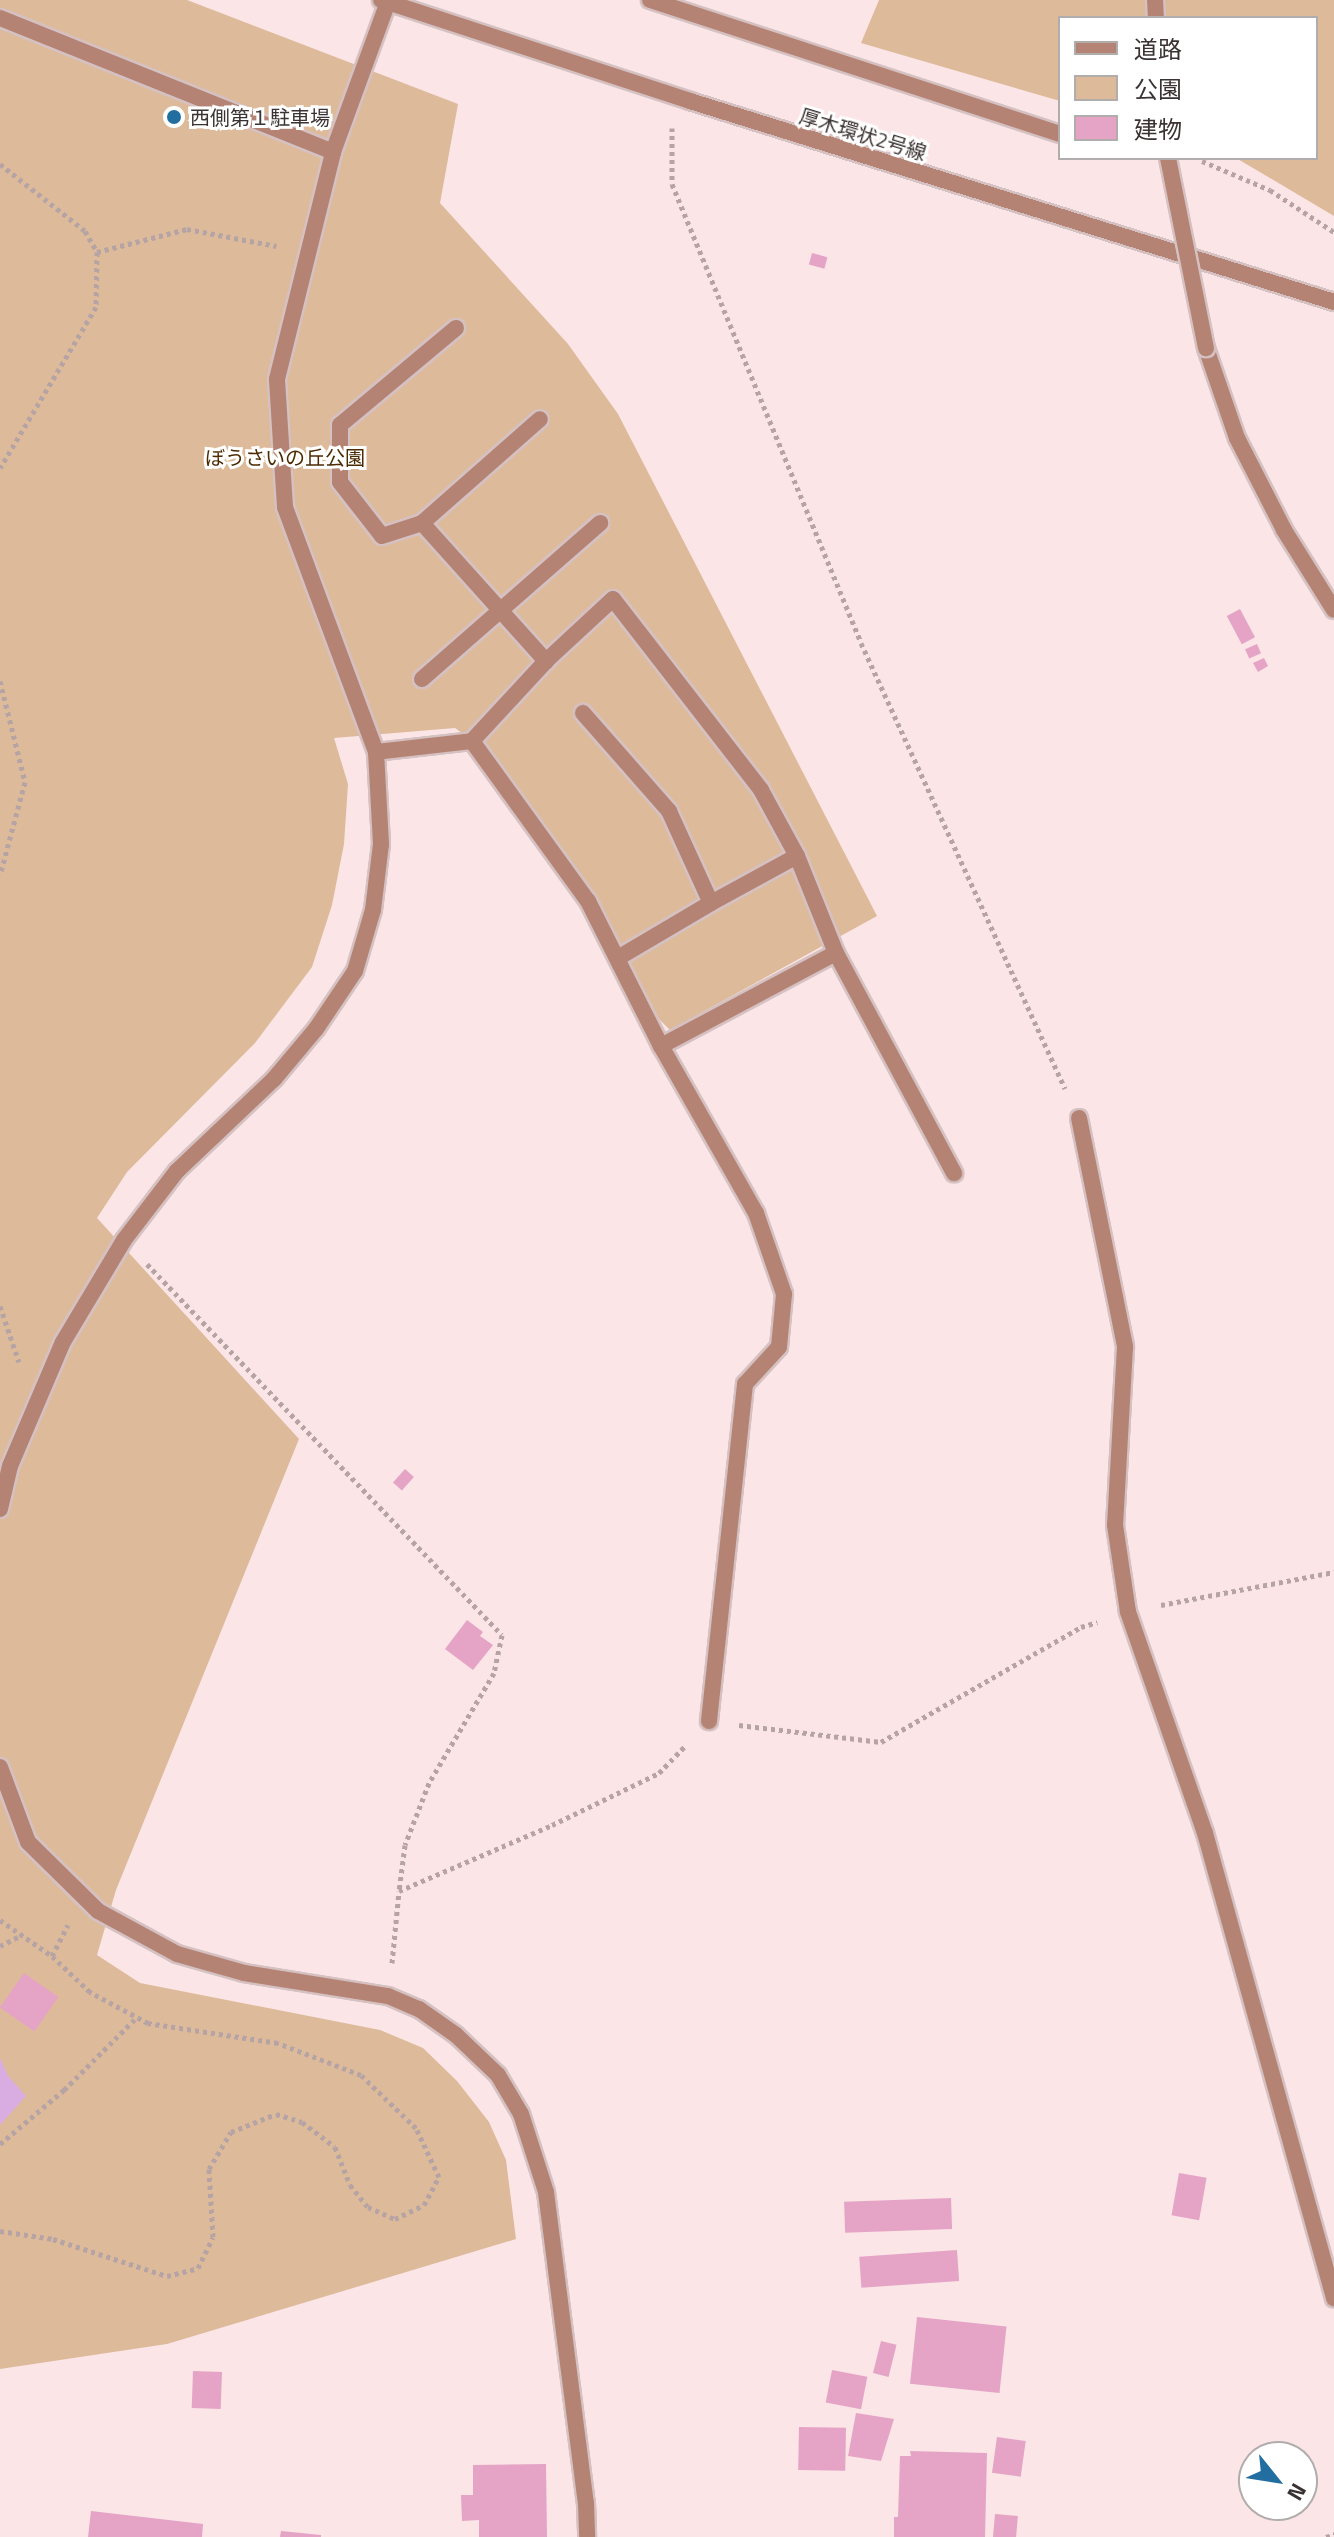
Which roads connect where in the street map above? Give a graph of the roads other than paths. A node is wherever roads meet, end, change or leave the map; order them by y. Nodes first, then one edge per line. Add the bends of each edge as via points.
1 (650, 0) edge
2 (385, 1) edge
3 (0, 18) edge
4 (1058, 133) edge
5 (333, 152) junction
6 (1168, 160) edge
7 (1334, 302) edge
8 (456, 328) dead end
9 (540, 419) dead end
10 (422, 523) junction
11 (600, 523) dead end
12 (501, 610) junction
13 (1334, 610) edge
14 (546, 661) junction
15 (422, 679) dead end
16 (583, 713) dead end
17 (472, 741) junction
18 (376, 752) junction
19 (797, 856) junction
20 (711, 903) junction
21 (836, 953) junction
22 (618, 958) junction
23 (661, 1046) junction
24 (1079, 1118) road end
25 (954, 1173) dead end
26 (0, 1509) edge
27 (709, 1721) road end
28 (0, 1767) edge
29 (1334, 2298) edge
30 (587, 2537) edge

1 - 4 street
2 - 5 street
2 - 7 street, 厚木環状2号線
3 - 5 street
5 - 18 street via 277,379 285,507
6 - 13 street, bridge via 1206,348 1237,438 1284,530
8 - 10 street via 340,425 340,482 382,536
9 - 10 street
10 - 12 street
11 - 12 street
12 - 14 street
12 - 15 street
14 - 17 street
14 - 19 street via 613,599 761,790
16 - 20 street via 669,811
17 - 18 street
17 - 22 street via 588,901
18 - 26 street via 381,844 373,910 355,971 274,1079 177,1171 124,1240 63,1342 10,1466
19 - 20 street
19 - 21 street
20 - 22 street
21 - 23 street
21 - 25 street
22 - 23 street
23 - 27 street via 756,1213 784,1294 779,1347 745,1384
24 - 29 street via 1125,1347 1115,1525 1128,1612 1205,1833
28 - 30 street via 28,1842 98,1911 177,1954 244,1973 388,1996 419,2009 456,2035 498,2075 533,2144 546,2192

